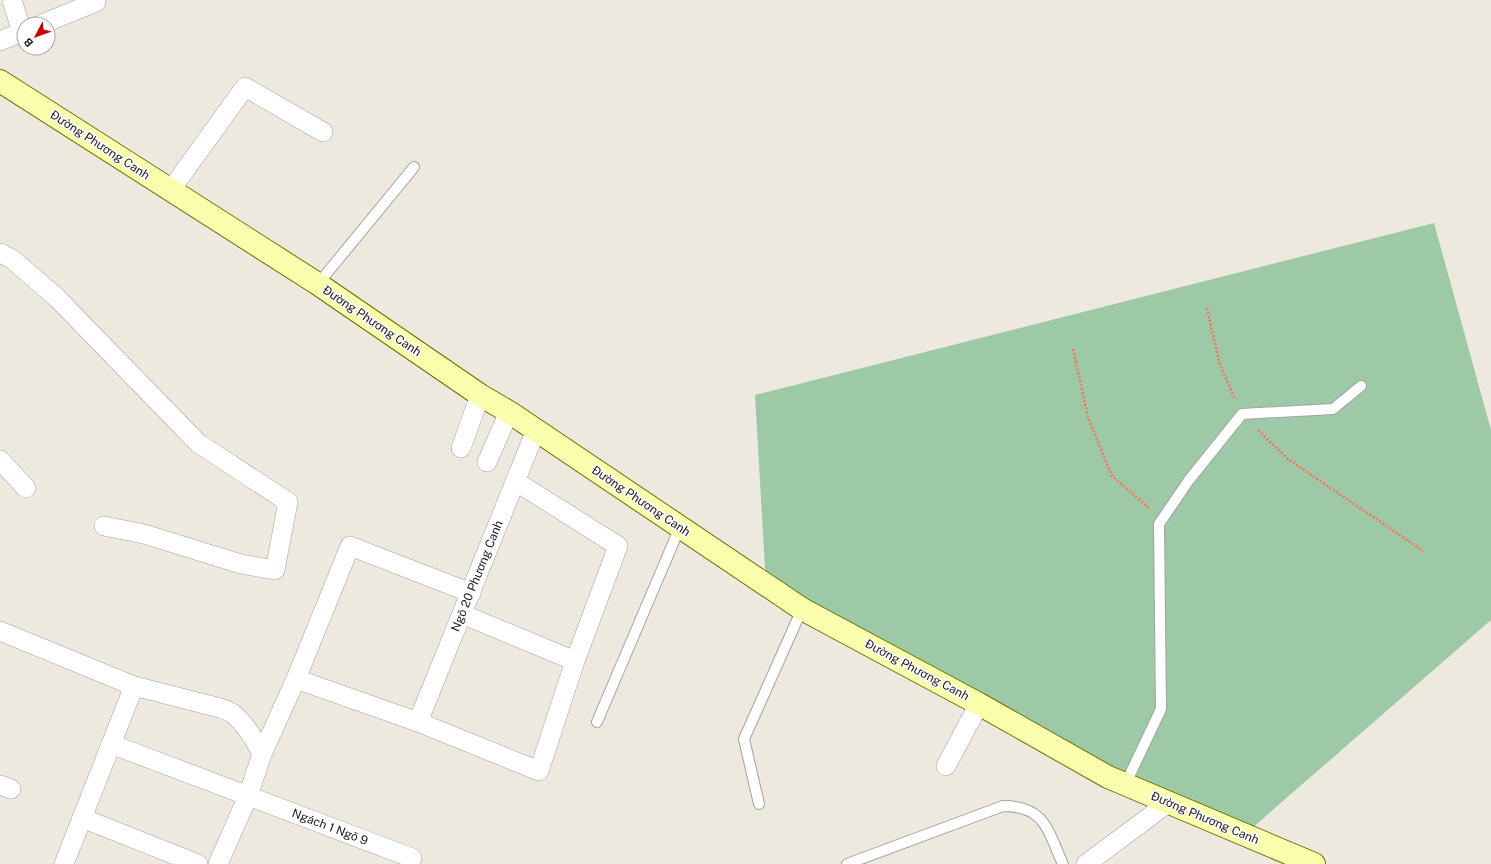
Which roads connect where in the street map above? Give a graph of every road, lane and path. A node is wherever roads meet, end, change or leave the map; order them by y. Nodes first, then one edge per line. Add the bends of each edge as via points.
1 (12, 0) edge
2 (96, 2) dead end
3 (56, 18) edge
4 (10, 35) edge
5 (0, 81) edge
6 (323, 132) dead end
7 (414, 167) dead end
8 (170, 191) junction
9 (0, 253) edge
10 (318, 284) junction
11 (1207, 308) dead end
12 (1073, 349) dead end
13 (1360, 386) dead end
14 (480, 395) junction
15 (509, 412) junction
16 (1242, 414) junction
17 (536, 430) junction
18 (461, 448) dead end
19 (0, 460) edge
20 (487, 462) dead end
21 (516, 481) junction
22 (26, 488) dead end
23 (1162, 518) junction
24 (104, 526) dead end
25 (680, 527) junction
26 (1423, 551) dead end
27 (471, 593) junction
28 (802, 609) junction
29 (462, 614) junction
30 (0, 631) edge
31 (575, 661) junction
32 (296, 678) junction
33 (134, 686) junction
34 (980, 704) junction
35 (418, 722) junction
36 (597, 722) dead end
37 (111, 744) junction
38 (262, 754) junction
39 (946, 766) dead end
40 (1125, 785) junction
41 (248, 796) junction
42 (1168, 803) junction
43 (759, 804) dead end
44 (82, 818) junction
45 (412, 858) dead end
46 (64, 864) edge
47 (198, 864) edge
48 (218, 864) edge
49 (847, 864) edge
50 (1063, 864) edge
51 (1086, 864) edge
52 (1314, 864) edge

1 - 4 street
2 - 3 street
5 - 8 street, Đường Phương Canh
6 - 8 street via 245,87
7 - 10 lane
8 - 10 street, Đường Phương Canh
9 - 24 street via 12,259 57,298 198,443 288,502 275,570 241,564 144,534
10 - 14 street, Đường Phương Canh
11 - 16 path via 1220,365
12 - 23 path via 1088,417 1112,476
13 - 16 lane via 1333,409
14 - 15 street, Đường Phương Canh
14 - 18 street
15 - 17 street, Đường Phương Canh
15 - 20 street
16 - 23 lane
16 - 26 path via 1288,459
17 - 21 street, Ngõ 20 Phương Canh
17 - 25 street, Đường Phương Canh
19 - 22 street
21 - 27 street, Ngõ 20 Phương Canh
21 - 31 street via 618,546
23 - 40 lane via 1159,524 1161,709
25 - 28 street, Đường Phương Canh
25 - 36 lane
27 - 29 street, Ngõ 20 Phương Canh
27 - 32 street via 350,546
28 - 34 street, Đường Phương Canh
28 - 43 lane via 744,739
29 - 31 street
29 - 35 street, Ngõ 20 Phương Canh
30 - 33 street
31 - 35 street via 539,770
32 - 35 street
32 - 38 street
33 - 37 street
33 - 38 street via 232,713 255,741
34 - 39 street
34 - 40 street, Đường Phương Canh
37 - 41 street, Ngách 1 Ngõ 9
37 - 44 street
38 - 41 street
40 - 42 street, Đường Phương Canh
41 - 45 street, Ngách 1 Ngõ 9
41 - 48 street
42 - 51 street
42 - 52 street, Đường Phương Canh
44 - 46 street
44 - 47 street
49 - 50 lane via 1003,806 1009,806 1022,808 1039,816

